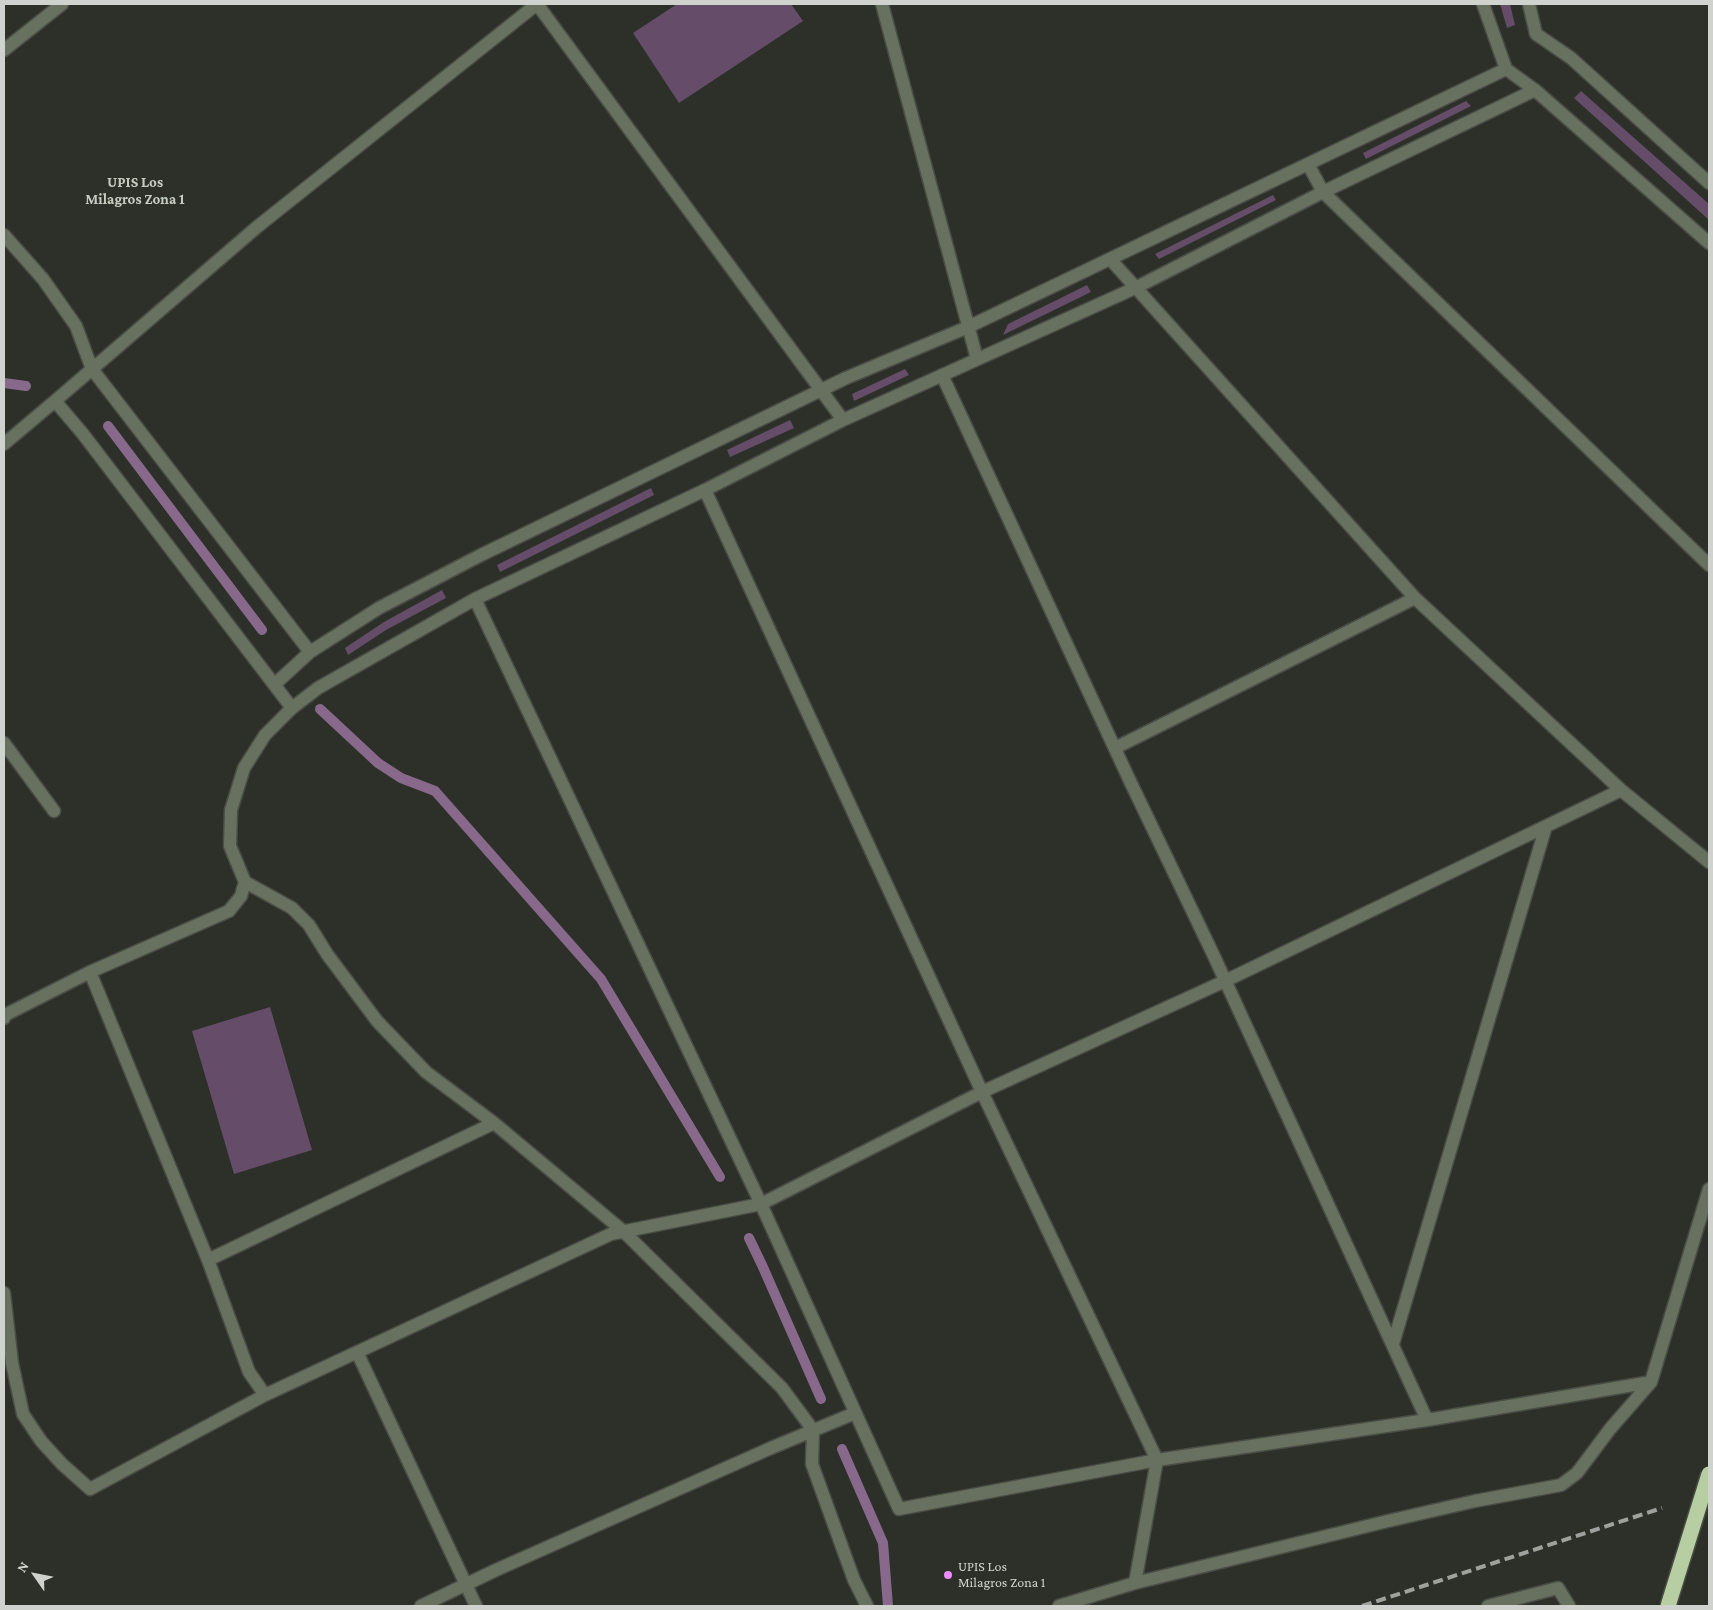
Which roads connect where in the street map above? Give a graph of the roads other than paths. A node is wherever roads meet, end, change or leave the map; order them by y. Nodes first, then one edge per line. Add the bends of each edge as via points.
1 (62, 4) edge
2 (537, 4) edge
3 (882, 4) edge
4 (1483, 4) edge
5 (1528, 4) edge
6 (4, 50) edge
7 (1506, 68) junction
8 (1536, 90) junction
9 (1308, 164) junction
10 (1709, 183) edge
11 (1322, 192) junction
12 (4, 235) edge
13 (1709, 243) edge
14 (1110, 259) junction
15 (1135, 288) junction
16 (968, 326) junction
17 (977, 359) junction
18 (92, 369) junction
19 (942, 376) junction
20 (821, 390) junction
21 (55, 402) junction
22 (843, 420) junction
23 (4, 444) edge
24 (705, 490) junction
25 (1709, 565) edge
26 (475, 598) junction
27 (1415, 598) junction
28 (310, 652) junction
29 (275, 684) junction
30 (292, 708) junction
31 (4, 743) edge
32 (1115, 748) junction
33 (1621, 790) junction
34 (54, 812) dead end
35 (1546, 826) junction
36 (1709, 862) edge
37 (245, 882) junction
38 (90, 972) junction
39 (1225, 981) junction
40 (4, 1018) edge
41 (982, 1092) junction
42 (494, 1123) junction
43 (1709, 1189) edge
44 (760, 1204) junction
45 (623, 1231) junction
46 (208, 1260) junction
47 (4, 1294) edge
48 (1393, 1344) junction
49 (357, 1352) junction
50 (1651, 1382) junction
51 (266, 1395) junction
52 (855, 1413) junction
53 (1427, 1420) junction
54 (813, 1430) junction
55 (1157, 1460) junction
56 (1709, 1474) edge
57 (1135, 1582) junction
58 (466, 1584) junction
59 (421, 1606) edge
60 (476, 1606) edge
61 (868, 1606) edge
62 (1059, 1606) edge
63 (1488, 1606) edge
64 (1569, 1606) edge
65 (1668, 1606) edge

1 - 6 street
2 - 18 street via 257,227
2 - 20 street
3 - 16 street
4 - 7 street
5 - 10 street via 1536,34 1571,58
7 - 8 street
7 - 9 street
8 - 11 street
8 - 13 street
9 - 11 street
9 - 14 street
11 - 15 street
11 - 25 street
12 - 18 street via 43,279 76,326
14 - 15 street
14 - 16 street
15 - 17 street
15 - 27 street
16 - 17 street
16 - 20 street
17 - 19 street
18 - 21 street
18 - 28 street
19 - 22 street
19 - 32 street
20 - 22 street
20 - 28 street via 460,566 379,608
21 - 23 street
21 - 29 street
22 - 24 street
24 - 26 street
24 - 41 street
26 - 30 street via 318,688
26 - 44 street
27 - 32 street
27 - 33 street
28 - 29 street
29 - 30 street
30 - 37 street via 265,735 244,768 231,810 230,846
31 - 34 street
32 - 39 street
33 - 35 street
33 - 36 street
35 - 39 street
35 - 48 street
37 - 38 street via 241,896 229,911
37 - 42 street via 292,908 309,925 377,1021 426,1072
38 - 40 street
38 - 46 street
39 - 41 street
39 - 48 street
41 - 44 street
41 - 55 street
42 - 45 street
42 - 46 street
43 - 50 street
44 - 45 street
44 - 52 street
45 - 49 street
45 - 54 street via 782,1388
46 - 51 street via 249,1372
47 - 51 street via 12,1363 23,1414 56,1458 90,1488
48 - 53 street
49 - 51 street
49 - 58 street
50 - 53 street
50 - 57 street via 1577,1473 1561,1485 1475,1501
52 - 54 street
52 - 55 street via 899,1509
53 - 55 street
54 - 58 street
54 - 61 street via 812,1464 854,1580
55 - 57 street
56 - 65 highway, bridge
57 - 62 street
58 - 59 street
58 - 60 street
63 - 64 street via 1558,1588

